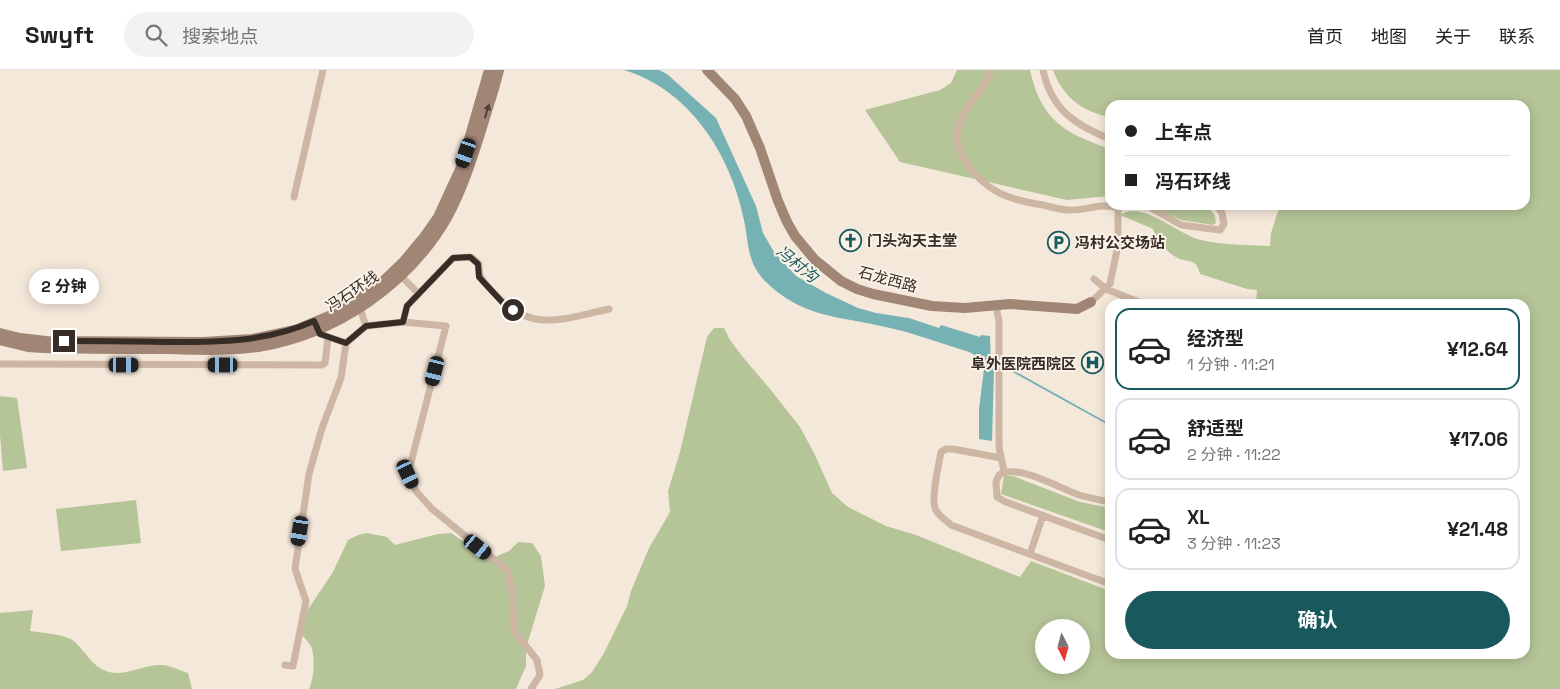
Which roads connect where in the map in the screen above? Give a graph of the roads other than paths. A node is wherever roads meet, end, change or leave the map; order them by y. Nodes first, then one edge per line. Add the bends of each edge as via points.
1 (323, 70) edge
2 (706, 70) edge
3 (991, 70) edge
4 (1042, 70) edge
5 (493, 74) edge
6 (1105, 137) edge
7 (294, 197) dead end
8 (1105, 205) edge
9 (1118, 210) edge
10 (1155, 210) edge
11 (1220, 210) edge
12 (400, 275) junction
13 (1094, 279) dead end
14 (1106, 289) junction
15 (418, 293) junction
16 (1131, 299) edge
17 (1091, 302) joint
18 (996, 306) junction
19 (360, 308) junction
20 (609, 309) dead end
21 (403, 322) junction
22 (315, 325) junction
23 (366, 326) junction
24 (0, 332) edge
25 (328, 338) junction
26 (0, 340) edge
27 (346, 343) junction
28 (0, 364) edge
29 (1001, 458) junction
30 (1004, 471) junction
31 (1105, 501) edge
32 (1043, 515) junction
33 (1105, 538) edge
34 (1030, 554) junction
35 (1105, 582) edge
36 (285, 665) dead end
37 (531, 689) edge

1 - 7 street
2 - 18 main road, 石龙西路 via 735,99 746,116 787,222 804,248 828,272 857,289 895,300 965,308
3 - 8 street via 961,117 956,133 960,154 973,174 993,190 1018,201 1070,210
4 - 6 street via 1050,95 1066,114 1083,127
12 -> 5 main road, 冯石环线 via 436,234 459,192 476,150
5 - 22 main road, 冯石环线 via 461,167 442,210 424,237 404,261 375,287
9 - 14 street via 1118,245 1110,284
10 - 11 street via 1181,225 1220,230 1224,224
12 - 15 street
12 - 19 main road, 冯石环线
13 - 14 street
14 - 16 street
14 - 17 street
15 - 20 street via 453,258 470,257 478,264 479,277 503,303 523,317 548,321
15 - 21 street via 407,306
17 - 18 main road, 石龙西路 via 1077,309 1010,304
18 - 29 street via 999,321
19 - 22 main road, 冯石环线 via 343,319
19 - 23 street
21 - 23 street
21 - 37 street via 446,326 408,474 416,491 432,508 507,570 513,599 514,632 537,660 540,675
22 - 24 main road, 冯石环线 via 264,337 203,342 46,341
22 - 25 street via 320,334
22 - 26 main road, 冯石环线 via 258,346 221,349 43,348
23 - 27 street
25 - 27 street
25 - 28 street via 322,365
27 - 36 street via 341,378 309,474 295,569 306,601 294,666
29 - 30 street
29 - 34 street via 953,449 941,452 935,508 951,525
30 - 31 street via 1033,476 1081,496
30 - 32 street via 996,482 997,497
32 - 33 street
32 - 34 street
34 - 35 street

